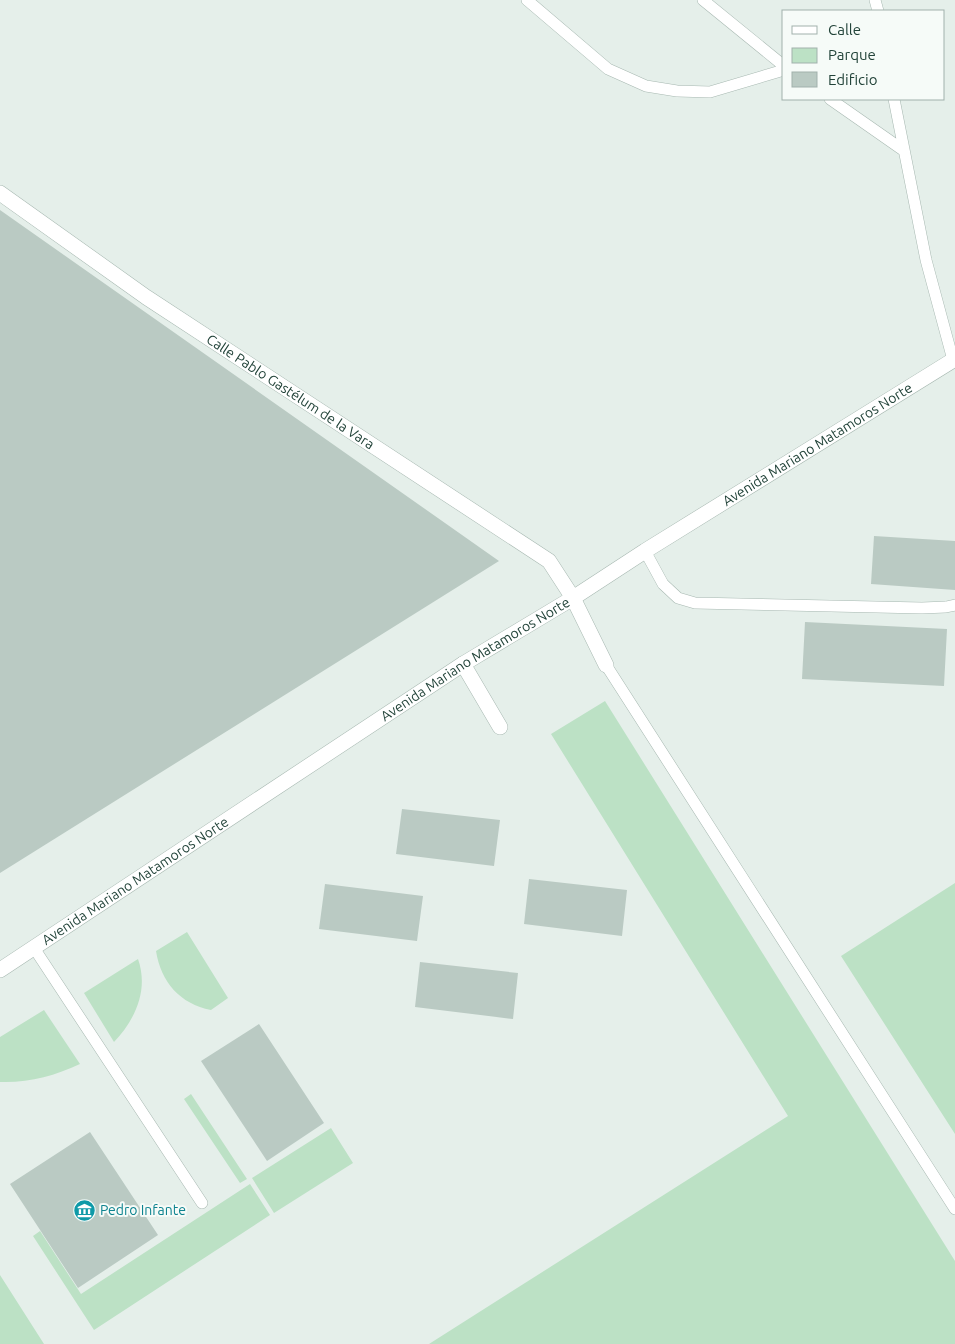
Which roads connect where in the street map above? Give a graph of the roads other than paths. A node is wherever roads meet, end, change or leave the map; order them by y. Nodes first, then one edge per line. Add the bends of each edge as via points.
1 (527, 0) edge
2 (703, 0) edge
3 (782, 64) edge
4 (782, 71) edge
5 (831, 100) edge
6 (894, 100) edge
7 (903, 150) junction
8 (0, 193) edge
9 (954, 360) edge
10 (645, 551) junction
11 (573, 598) junction
12 (955, 605) edge
13 (463, 664) junction
14 (606, 664) joint
15 (500, 727) dead end
16 (34, 948) junction
17 (0, 970) edge
18 (202, 1203) dead end
19 (955, 1209) edge

1 - 4 lane via 608,69 646,86 710,92
2 - 3 lane
5 - 7 lane
6 - 7 lane
7 - 9 lane via 926,260
8 - 11 street, Calle Pablo Gastélum de la Vara via 146,297 549,561
9 - 10 street, Avenida Mariano Matamoros Norte
10 - 11 street, Avenida Mariano Matamoros Norte
10 - 12 lane via 663,584 678,598 695,603 922,608
11 - 13 street, Avenida Mariano Matamoros Norte
11 - 14 street, Calle Pablo Gastélum de la Vara
13 - 15 street
13 - 16 street, Avenida Mariano Matamoros Norte
14 - 19 lane
16 - 17 street, Avenida Mariano Matamoros Norte
16 - 18 lane

